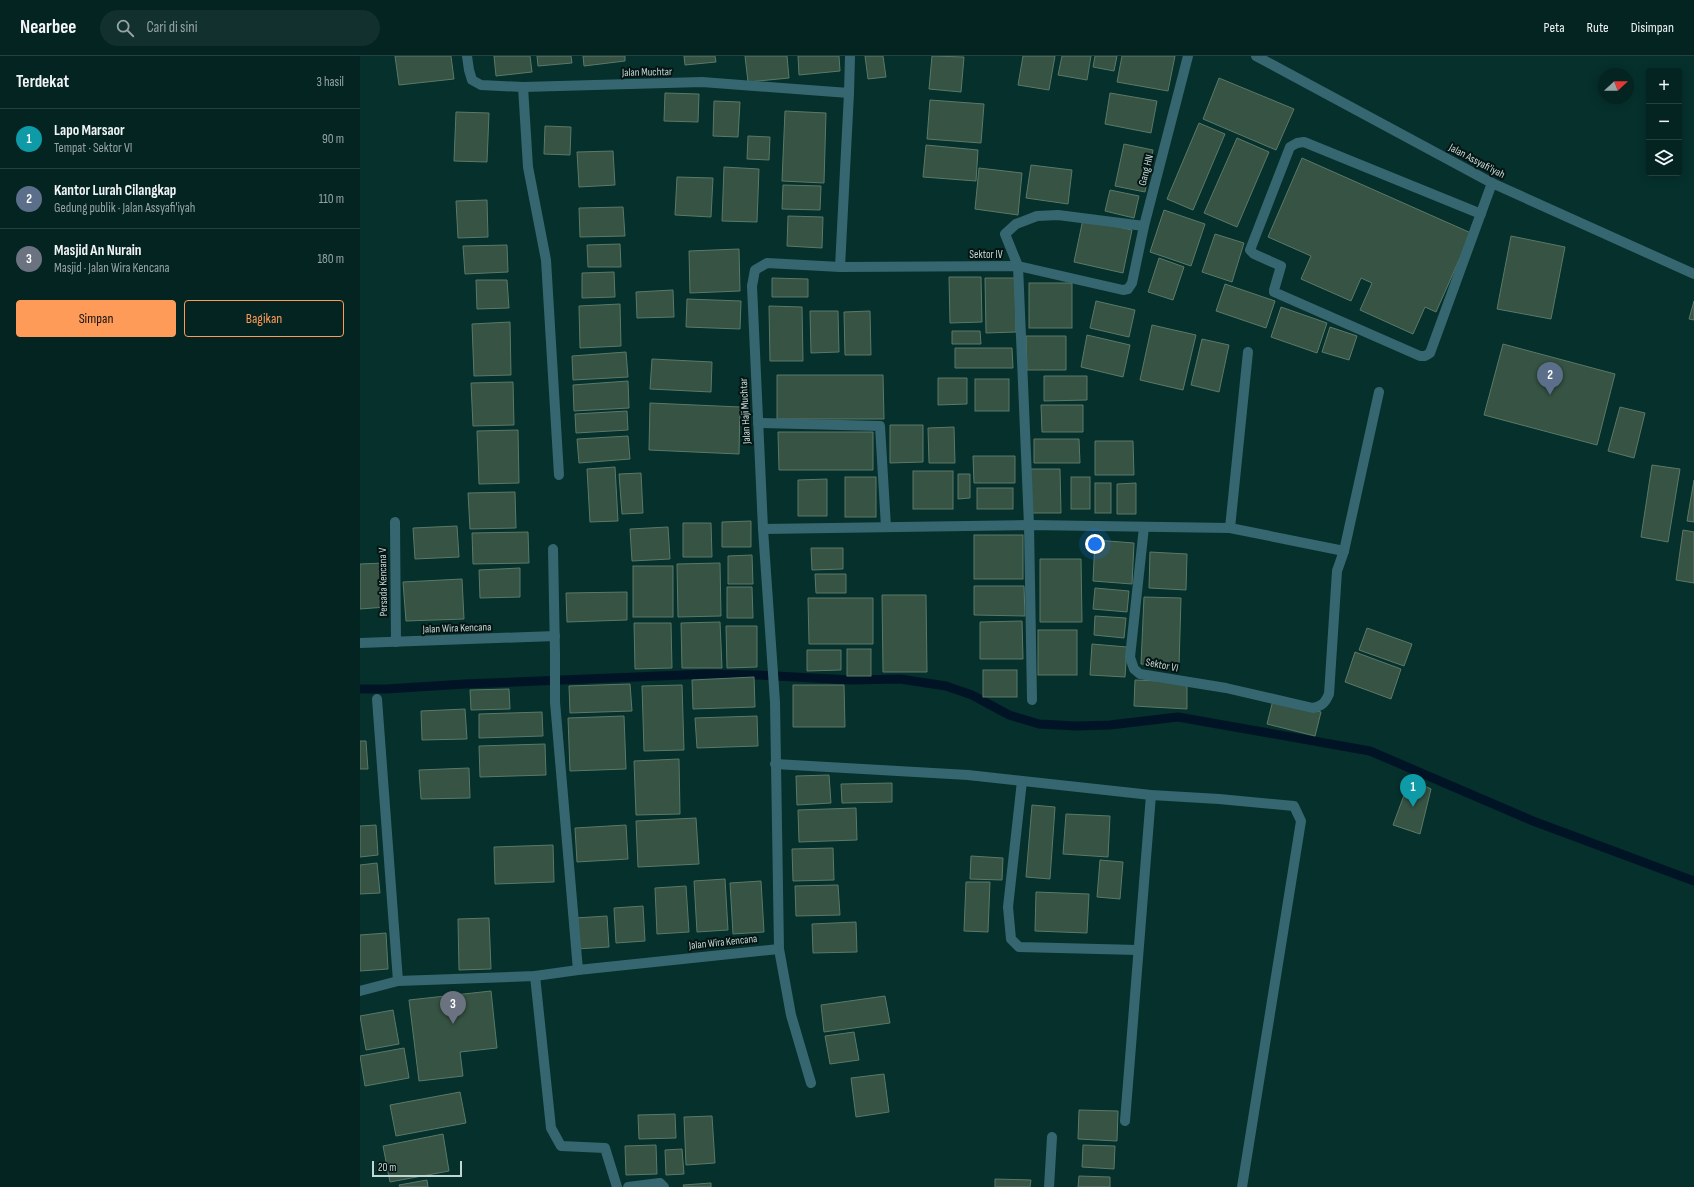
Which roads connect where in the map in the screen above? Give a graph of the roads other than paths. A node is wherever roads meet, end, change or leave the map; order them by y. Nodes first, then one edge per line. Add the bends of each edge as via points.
1 (467, 56) edge
2 (850, 56) edge
3 (1188, 56) edge
4 (1256, 56) edge
5 (523, 87) junction
6 (849, 93) junction
7 (1492, 183) junction
8 (1481, 214) junction
9 (1144, 226) junction
10 (1018, 266) junction
11 (840, 267) junction
12 (1694, 274) edge
13 (1128, 289) joint
14 (1248, 352) dead end
15 (1379, 392) dead end
16 (758, 423) junction
17 (559, 474) dead end
18 (395, 522) dead end
19 (1029, 525) junction
20 (886, 527) junction
21 (1144, 527) junction
22 (1230, 528) junction
23 (763, 529) junction
24 (553, 549) dead end
25 (1344, 551) junction
26 (554, 636) junction
27 (396, 642) junction
28 (360, 643) edge
29 (377, 699) dead end
30 (1032, 700) dead end
31 (775, 764) junction
32 (1022, 781) junction
33 (1151, 795) junction
34 (779, 949) junction
35 (1138, 950) junction
36 (578, 970) junction
37 (535, 976) junction
38 (398, 981) junction
39 (360, 991) edge
40 (811, 1083) dead end
41 (1125, 1121) dead end
42 (1052, 1137) dead end
43 (617, 1187) edge
44 (628, 1187) edge
45 (664, 1187) edge
46 (1049, 1187) edge
47 (1242, 1187) edge

1 - 5 street, Jalan Muchtar via 472,80 481,85
2 - 6 street
3 - 9 street, Gang HN
4 - 7 street, Jalan Assyafi'iyah
5 - 6 street, Jalan Muchtar via 702,82
5 - 17 street via 528,167 546,260
6 - 11 street
7 - 8 street
7 - 12 street, Jalan Assyafi'iyah
8 - 8 street via 1430,353 1425,356 1274,292 1281,266 1250,250 1290,147 1297,143 1304,142
9 - 10 street via 1058,215 1037,216 1016,224 1005,234
9 - 13 street, Gang HN via 1132,283
10 - 11 street, Sektor IV
10 - 13 street, Sektor IV via 1123,290
10 - 19 street
11 - 16 street, Jalan Haji Muchtar via 767,263 755,270 752,286
14 - 22 street
15 - 25 street
16 - 20 street via 880,426
16 - 23 street, Jalan Haji Muchtar
18 - 27 street, Persada Kencana V
19 - 20 street
19 - 21 street
19 - 30 street
20 - 23 street
21 - 22 street
21 - 25 street, Sektor VI via 1130,658 1134,669 1140,674 1226,688 1313,708 1326,702 1329,694 1337,571
22 - 25 street
23 - 31 street, Jalan Haji Muchtar via 772,638
24 - 26 street
26 - 27 street, Jalan Wira Kencana
26 - 36 street via 555,702
27 - 28 street, Jalan Wira Kencana
29 - 38 street
31 - 32 street via 968,775
31 - 34 street
32 - 33 street
32 - 35 street via 1008,907 1011,938 1019,947
33 - 35 street
33 - 47 street via 1294,806 1301,821
34 - 36 street, Jalan Wira Kencana
34 - 40 street via 791,1015
35 - 41 street
36 - 37 street, Jalan Wira Kencana
37 - 38 street, Jalan Wira Kencana
37 - 43 street via 551,1128 561,1146 605,1148
38 - 39 street, Jalan Wira Kencana
42 - 46 street
44 - 45 street via 660,1183

